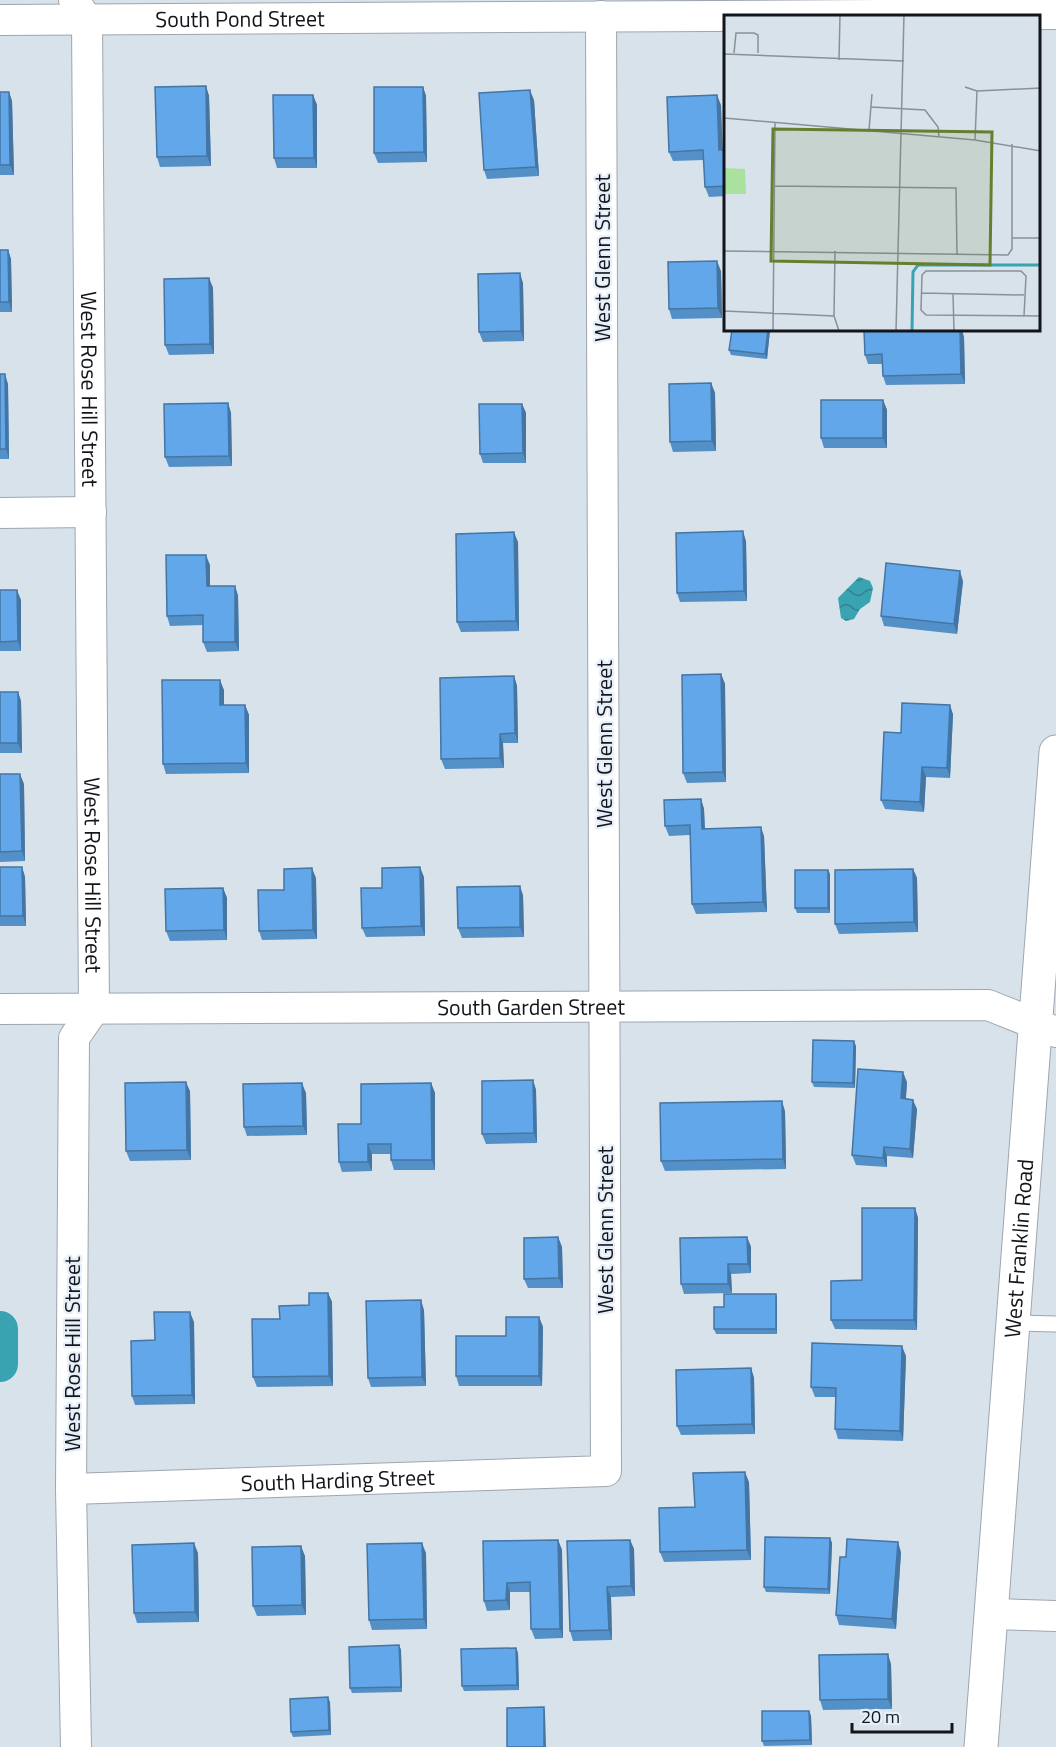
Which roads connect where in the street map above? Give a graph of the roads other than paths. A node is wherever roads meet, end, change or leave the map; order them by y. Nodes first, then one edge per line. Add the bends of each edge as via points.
1 (80, 10) edge
2 (1056, 14) edge
3 (724, 15) edge
4 (828, 15) edge
5 (601, 16) junction
6 (0, 20) edge
7 (91, 512) junction
8 (0, 513) edge
9 (1056, 760) edge
10 (604, 1006) junction
11 (0, 1009) edge
12 (94, 1009) junction
13 (1046, 1028) edge
14 (1014, 1323) junction
15 (1056, 1324) edge
16 (606, 1471) joint
17 (71, 1489) junction
18 (993, 1614) junction
19 (1056, 1616) edge
20 (76, 1747) edge
21 (981, 1747) edge

1 - 5 street, South Pond Street
1 - 6 street, South Pond Street
1 - 7 street, West Rose Hill Street
2 - 4 street, South Pond Street
3 - 5 street, South Pond Street
5 - 10 street, West Glenn Street
7 - 8 street
7 - 12 street, West Rose Hill Street
9 - 13 street, West Franklin Road
10 - 12 street, South Garden Street
10 - 13 street, South Garden Street via 988,1005
10 - 16 street, West Glenn Street
11 - 12 street, South Garden Street
12 - 17 street, West Rose Hill Street via 74,1038
13 - 14 street, West Franklin Road
14 - 15 lane
14 - 18 street, West Franklin Road
16 - 17 street, South Harding Street
17 - 20 street, West Rose Hill Street
18 - 19 street
18 - 21 street, West Franklin Road

